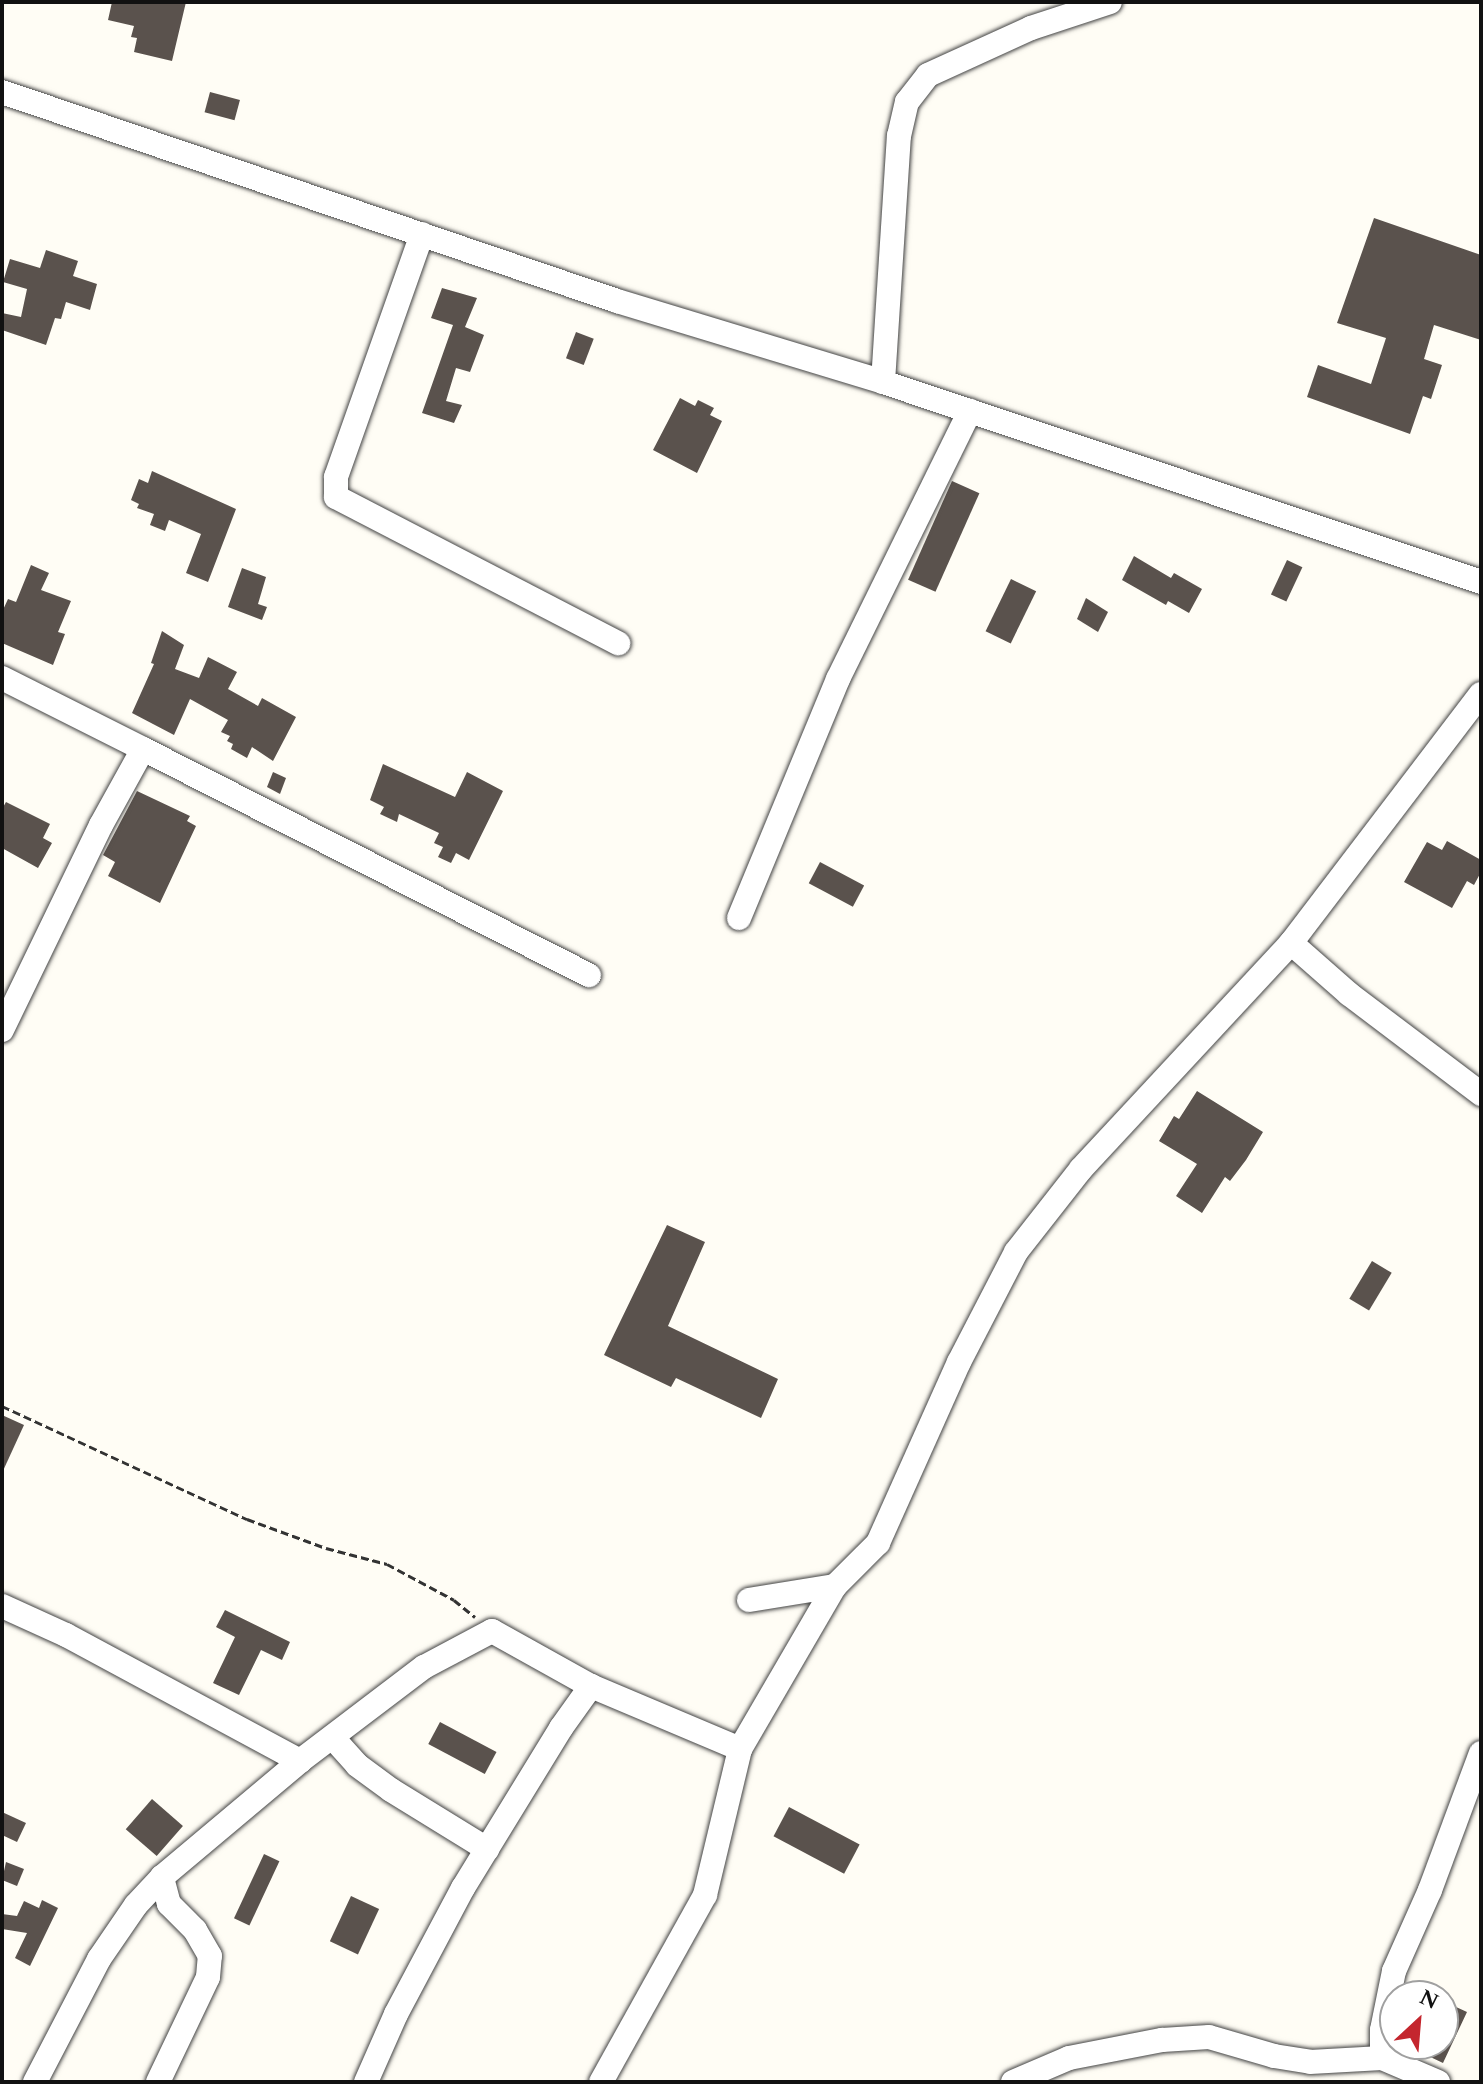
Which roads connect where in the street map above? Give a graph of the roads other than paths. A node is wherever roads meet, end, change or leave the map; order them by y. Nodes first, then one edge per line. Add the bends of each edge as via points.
1 (1110, 2) edge
2 (2, 92) edge
3 (422, 234) junction
4 (883, 382) junction
5 (970, 411) junction
6 (1481, 582) edge
7 (618, 643) dead end
8 (2, 678) edge
9 (1481, 694) edge
10 (143, 749) junction
11 (739, 918) dead end
12 (1291, 943) junction
13 (589, 975) dead end
14 (2, 1030) edge
15 (1481, 1094) edge
16 (835, 1586) junction
17 (749, 1600) dead end
18 (2, 1606) edge
19 (591, 1686) junction
20 (333, 1738) junction
21 (740, 1749) junction
22 (1481, 1753) edge
23 (300, 1761) junction
24 (487, 1849) junction
25 (162, 1877) junction
26 (1396, 2069) edge
27 (35, 2082) edge
28 (158, 2082) edge
29 (366, 2082) edge
30 (601, 2082) edge
31 (1013, 2082) edge
32 (1438, 2082) edge

1 - 4 street via 1031,28 928,75 907,102 899,136
2 - 3 street
3 - 4 street via 617,301
3 - 7 street via 336,477 336,497
4 - 5 street
5 - 6 street
5 - 11 street via 838,679
8 - 10 street
9 - 12 street
10 - 13 street
10 - 14 street
12 - 15 street
12 - 16 street via 1081,1169 1016,1252 959,1362 878,1543
16 - 17 street
16 - 21 street
18 - 23 street
19 - 20 street via 492,1631 424,1667
19 - 21 street
19 - 24 street
20 - 23 street
20 - 24 street via 357,1765 391,1790
21 - 30 street via 705,1895
22 - 26 street via 1394,1971 1382,2030
23 - 25 street
24 - 29 street via 396,2014
25 - 27 street via 99,1959
25 - 28 street via 169,1904 195,1930 210,1956 208,1977
26 - 31 street via 1274,2056 1209,2037 1162,2040 1069,2058
26 - 32 street

